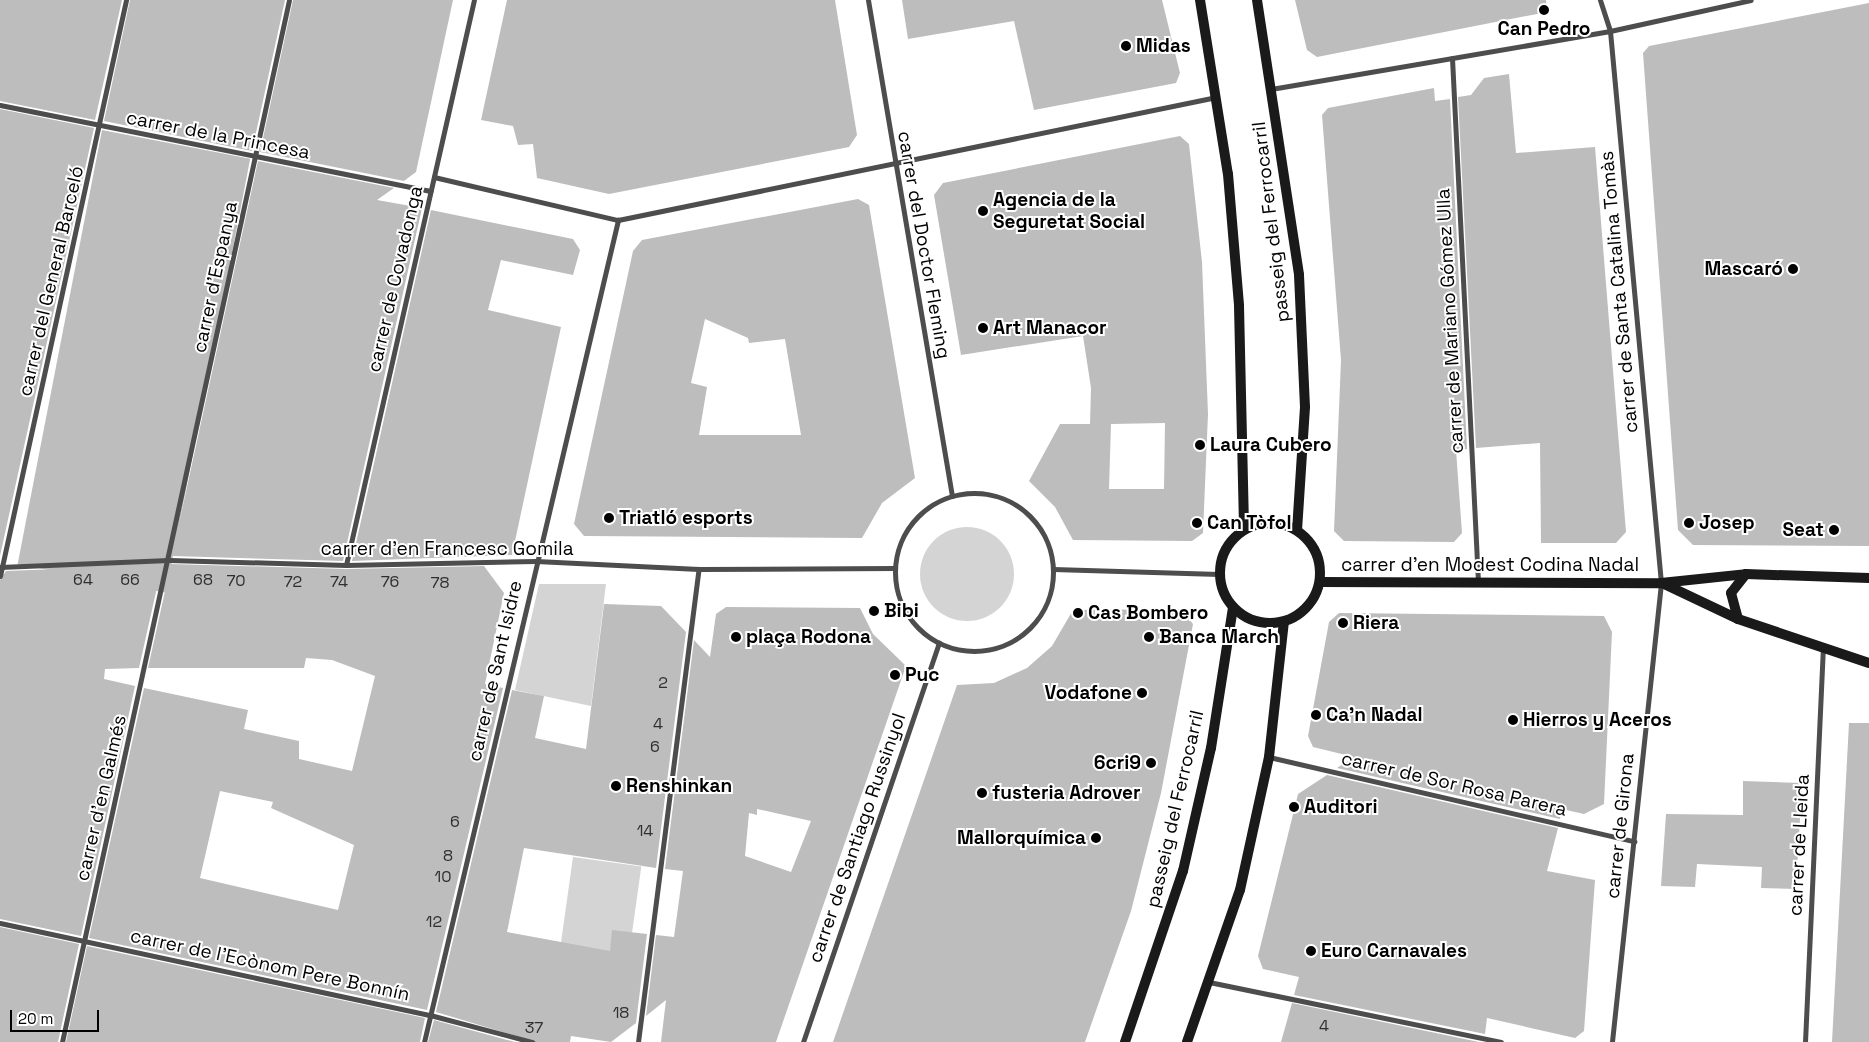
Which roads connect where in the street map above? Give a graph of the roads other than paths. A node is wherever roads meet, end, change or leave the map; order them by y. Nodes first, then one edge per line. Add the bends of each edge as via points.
1 (126, 0) edge
2 (289, 0) edge
3 (474, 0) edge
4 (868, 0) edge
5 (1200, 0) edge
6 (1257, 0) edge
7 (1600, 0) edge
8 (1751, 0) edge
9 (1610, 31) junction
10 (1452, 58) junction
11 (1271, 89) junction
12 (1217, 97) junction
13 (0, 105) edge
14 (101, 128) junction
15 (255, 159) junction
16 (894, 162) junction
17 (434, 177) junction
18 (431, 191) junction
19 (618, 220) junction
20 (952, 496) junction
21 (1244, 529) junction
22 (1297, 530) junction
23 (169, 560) junction
24 (536, 561) junction
25 (346, 565) junction
26 (1, 567) edge
27 (895, 568) junction
28 (1053, 569) junction
29 (699, 570) junction
30 (1219, 574) junction
31 (1746, 574) junction
32 (0, 576) edge
33 (1869, 578) edge
34 (1320, 582) junction
35 (1661, 582) junction
36 (1478, 583) junction
37 (1232, 608) junction
38 (1738, 619) junction
39 (1284, 622) junction
40 (939, 644) junction
41 (1823, 650) junction
42 (1869, 663) edge
43 (1268, 756) junction
44 (1634, 841) junction
45 (0, 923) edge
46 (84, 941) junction
47 (1209, 982) junction
48 (430, 1015) junction
49 (62, 1042) edge
50 (424, 1042) edge
51 (532, 1042) edge
52 (638, 1042) edge
53 (803, 1042) edge
54 (1125, 1042) edge
55 (1187, 1042) edge
56 (1501, 1042) edge
57 (1612, 1042) edge
58 (1805, 1042) edge

1 - 14 street, carrer del General Barceló
2 - 15 street, carrer d'Espanya
3 - 17 street, carrer de Covadonga
4 - 16 street, carrer del Doctor Fleming
5 - 12 main road, passeig del Ferrocarril
6 - 11 main road, passeig del Ferrocarril
7 - 9 street, carrer de Santa Catalina Tomàs
8 - 9 street
9 - 10 street
9 - 35 street, carrer de Santa Catalina Tomàs
10 - 11 street
10 - 36 street, carrer de Mariano Gómez Ulla
11 - 22 main road, passeig del Ferrocarril via 1299,275 1305,407
12 - 16 street
12 - 21 main road, passeig del Ferrocarril via 1239,306
13 - 14 street, carrer de la Princesa
14 - 15 street, carrer de la Princesa
14 - 26 street, carrer del General Barceló
15 - 18 street, carrer de la Princesa
15 - 23 street, carrer d'Espanya
16 - 19 street
16 - 20 street, carrer del Doctor Fleming
17 - 18 street, carrer de Covadonga
17 - 19 street
18 - 25 street, carrer de Covadonga
19 - 24 street, carrer de Sant Isidre
20 - 27 street via 930,506 912,522 900,544
20 - 28 street via 976,493 1020,508 1037,524
21 - 22 main road via 1261,523
21 - 30 main road via 1230,540
22 - 34 main road via 1312,544 1319,562
23 - 25 street, carrer d'en Francesc Gomila
23 - 26 street, carrer d'en Francesc Gomila
23 - 46 street, carrer d'en Galmés
24 - 25 street, carrer d'en Francesc Gomila
24 - 29 street, carrer d'en Francesc Gomila
24 - 48 street, carrer de Sant Isidre
26 - 32 street, carrer del General Barceló
27 - 29 street, carrer d'en Francesc Gomila
27 - 40 street via 906,612
28 - 30 street
28 - 40 street via 1050,596 1037,620 1017,638 992,649 965,651
29 - 52 street
30 - 37 main road
31 - 33 main road, carrer d'en Modest Codina Nadal
31 - 35 main road, carrer d'en Modest Codina Nadal
31 - 38 main road via 1731,593
34 - 36 main road, carrer d'en Modest Codina Nadal
34 - 39 main road via 1308,607
35 - 36 main road, carrer d'en Modest Codina Nadal
35 - 38 main road, carrer d'en Modest Codina Nadal
35 - 44 street, carrer de Girona
37 - 39 main road via 1266,624
37 - 54 main road, passeig del Ferrocarril via 1211,748 1183,872
38 - 41 main road, carrer d'en Modest Codina Nadal
39 - 43 main road
40 - 53 street, carrer de Santiago Russinyol
41 - 42 main road, carrer d'en Modest Codina Nadal
41 - 58 street, carrer de Lleida
43 - 44 street, carrer de Sor Rosa Parera
43 - 47 main road via 1240,890
44 - 57 street, carrer de Girona
45 - 46 street, carrer de l'Ecònom Pere Bonnín
46 - 48 street, carrer de l'Ecònom Pere Bonnín
46 - 49 street, carrer d'en Galmés
47 - 55 main road
47 - 56 street
48 - 50 street, carrer de Sant Isidre
48 - 51 street, carrer de l'Ecònom Pere Bonnín

